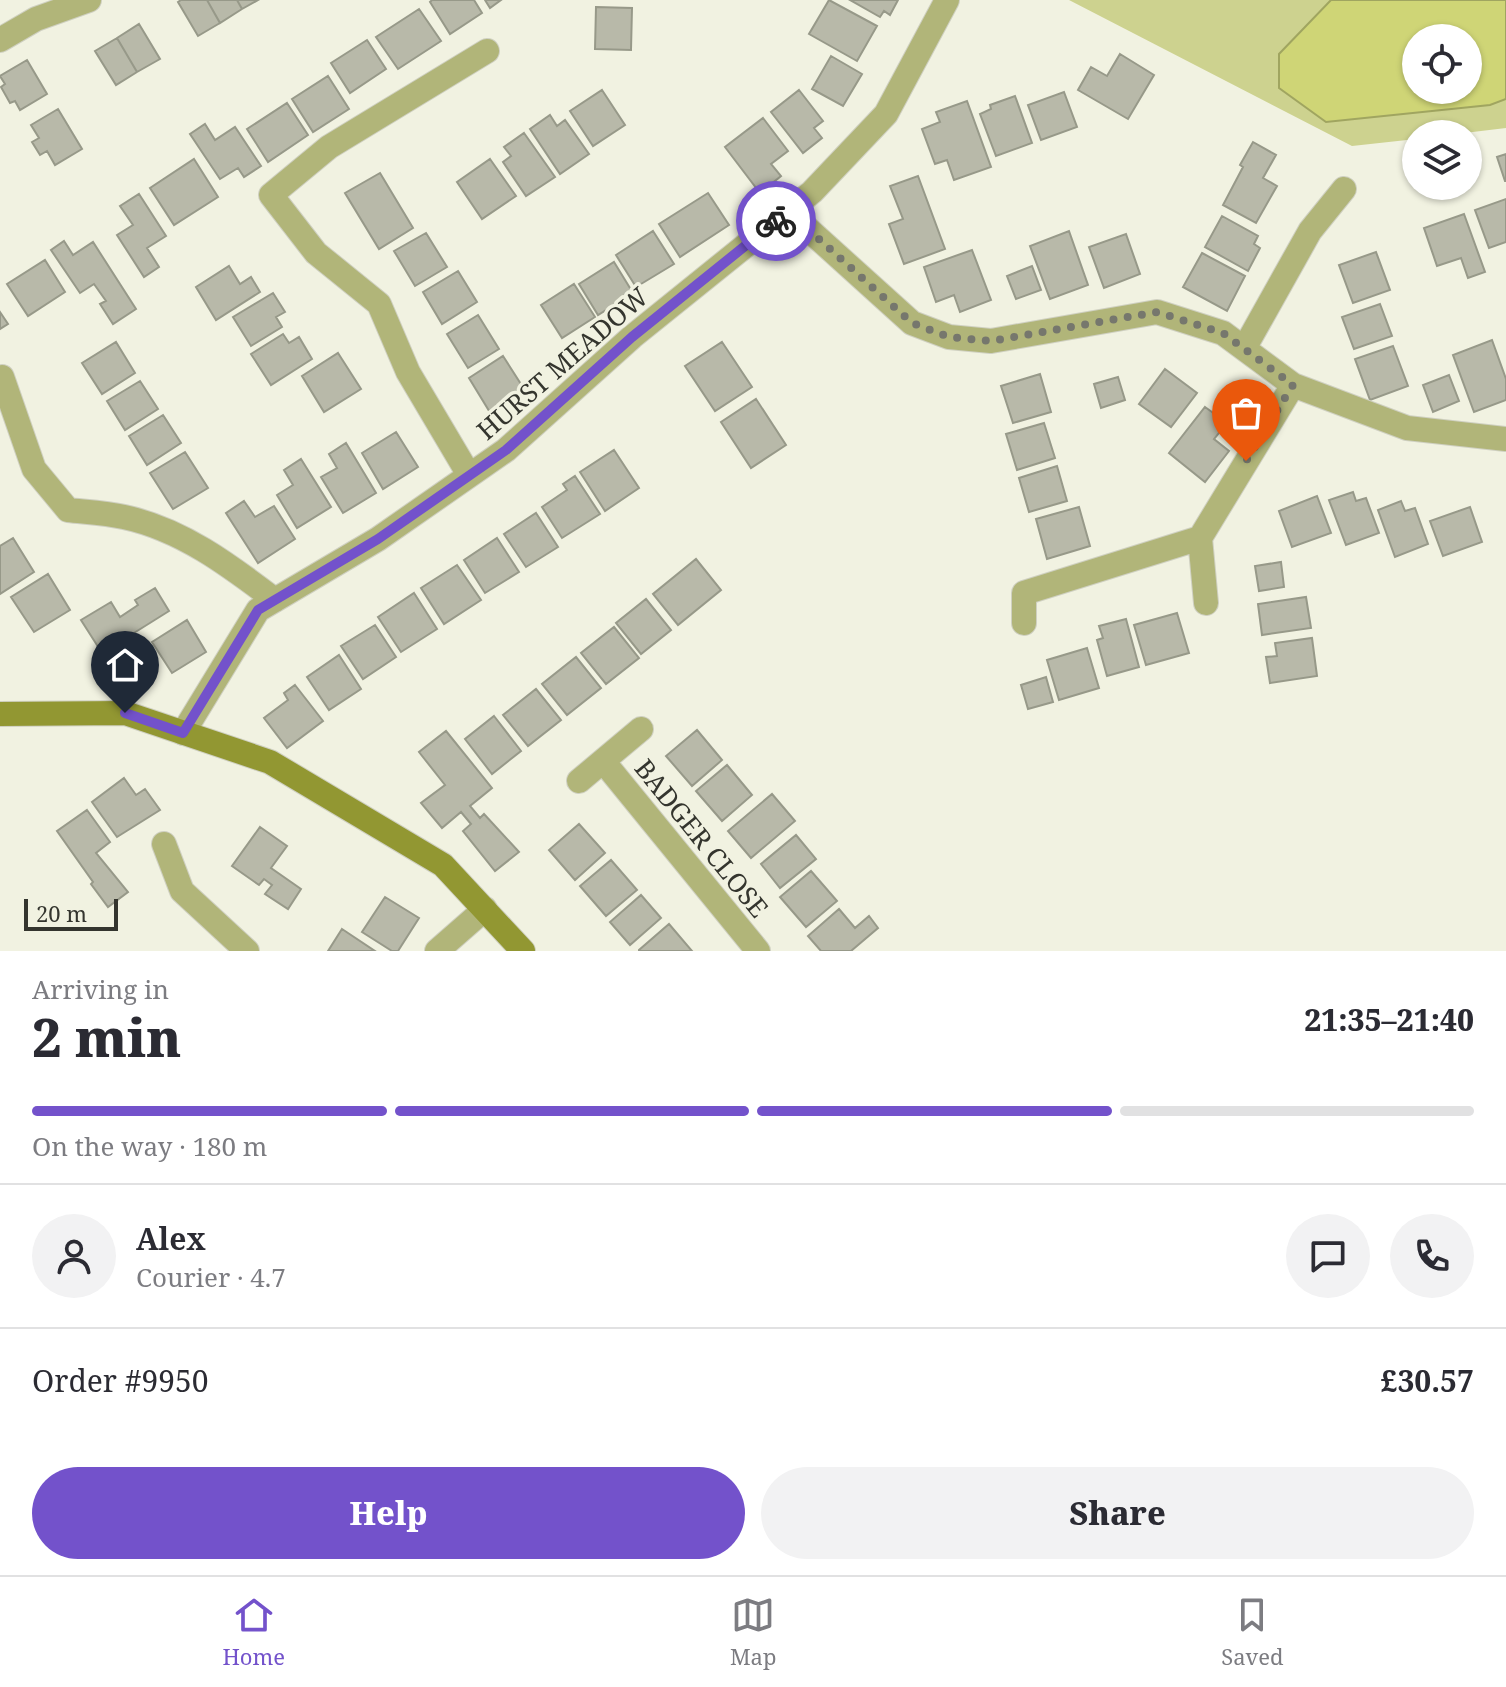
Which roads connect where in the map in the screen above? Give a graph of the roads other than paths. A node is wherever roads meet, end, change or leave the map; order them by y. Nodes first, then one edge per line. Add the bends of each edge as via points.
1 (89, 0) edge
2 (947, 0) edge
3 (0, 40) edge
4 (487, 51) dead end
5 (1344, 189) dead end
6 (788, 211) junction
7 (1245, 347) junction
8 (2, 377) dead end
9 (1293, 385) junction
10 (1506, 439) edge
11 (469, 475) junction
12 (1200, 538) junction
13 (275, 600) junction
14 (1206, 603) dead end
15 (1024, 623) dead end
16 (0, 714) edge
17 (641, 729) dead end
18 (183, 733) junction
19 (603, 761) junction
20 (579, 781) dead end
21 (164, 844) dead end
22 (485, 909) junction
23 (247, 951) edge
24 (437, 951) edge
25 (523, 951) edge
26 (758, 951) edge

1 - 3 street via 36,19
2 - 6 street, HURST MEADOW via 886,114
4 - 11 street via 329,147 271,195 316,253 379,304 408,372
5 - 7 street via 1310,231
6 - 7 street via 912,323 949,337 991,341 1157,312 1223,333
6 - 11 street, HURST MEADOW via 632,337 506,450
7 - 9 street
8 - 13 street via 34,469 68,510 125,517 179,536
9 - 10 street via 1407,428
9 - 12 street
11 - 13 street, HURST MEADOW via 378,539
12 - 14 street
12 - 15 street via 1017,586
13 - 18 street, HURST MEADOW via 258,610
16 - 18 main road via 125,713
17 - 19 street, BADGER CLOSE
18 - 22 main road via 270,762 443,865
19 - 20 street, BADGER CLOSE
19 - 26 street, BADGER CLOSE
21 - 23 street via 182,891
22 - 24 street
22 - 25 main road

